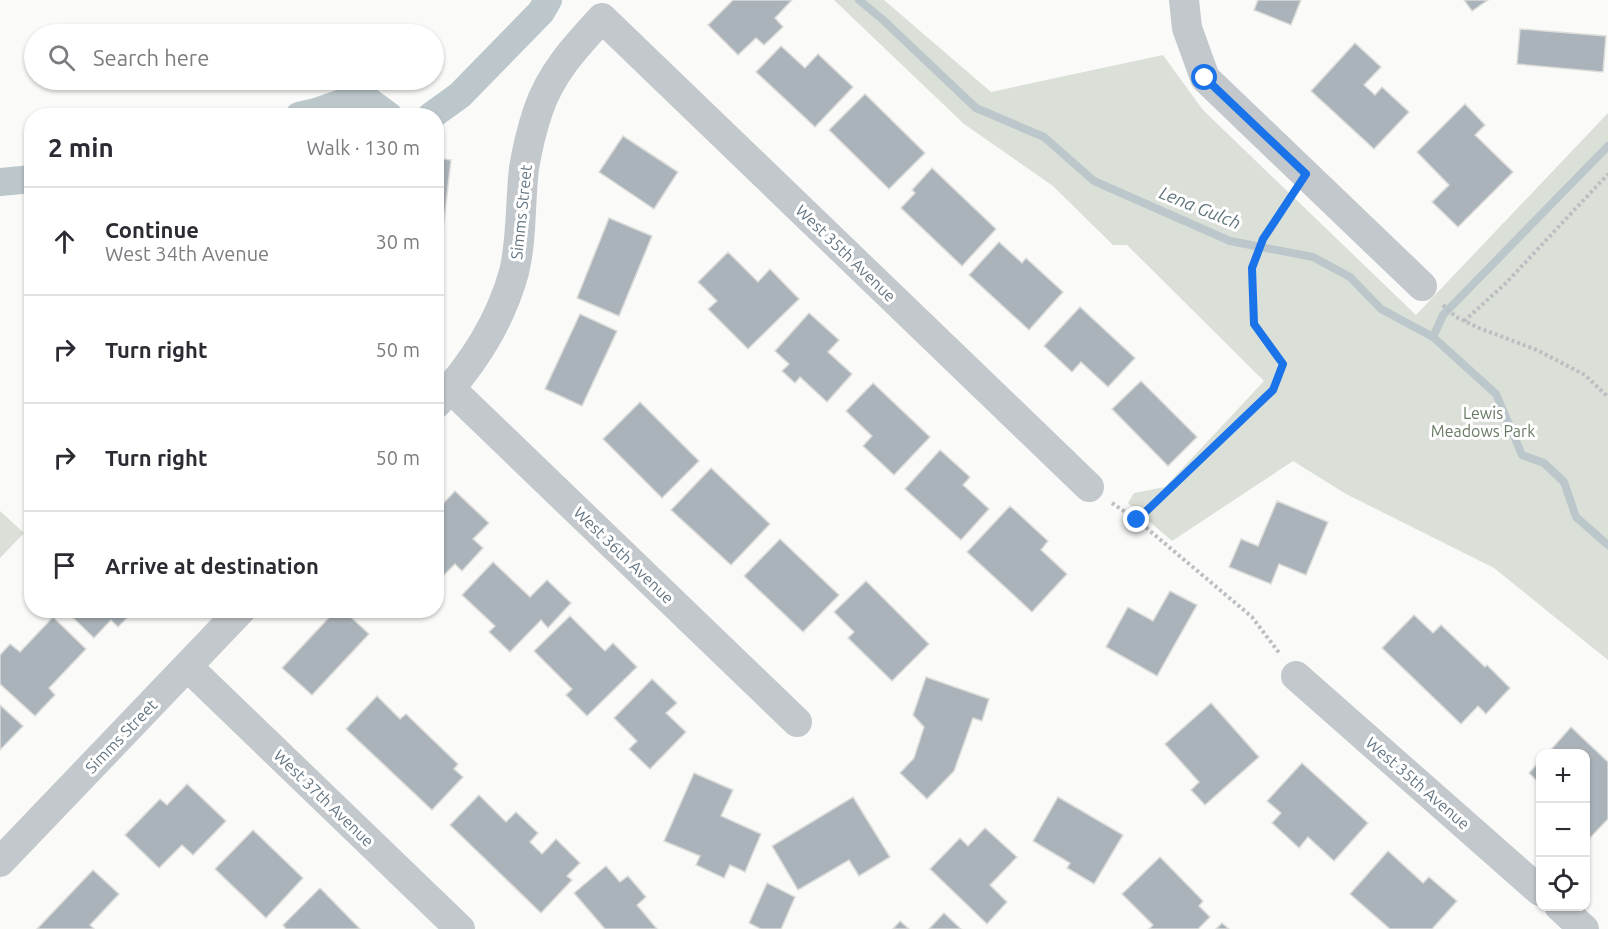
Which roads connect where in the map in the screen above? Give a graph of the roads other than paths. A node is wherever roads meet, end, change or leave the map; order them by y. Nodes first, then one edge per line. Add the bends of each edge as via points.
1 (1184, 0) edge
2 (602, 18) joint
3 (1432, 296) road end
4 (444, 396) edge
5 (1089, 488) road end
6 (234, 618) edge
7 (188, 667) junction
8 (1296, 676) road end
9 (797, 722) dead end
10 (0, 862) edge
11 (1536, 887) edge
12 (1564, 911) edge
13 (460, 929) edge
14 (1584, 929) edge

1 - 3 street via 1187,28 1205,78
2 - 4 street, Simms Street via 554,76 538,111 525,166 514,272 481,351
2 - 5 street, West 35th Avenue
4 - 9 street, West 36th Avenue
6 - 7 street, Simms Street
7 - 10 street, Simms Street
7 - 13 street, West 37th Avenue
8 - 11 street, West 35th Avenue
12 - 14 street

